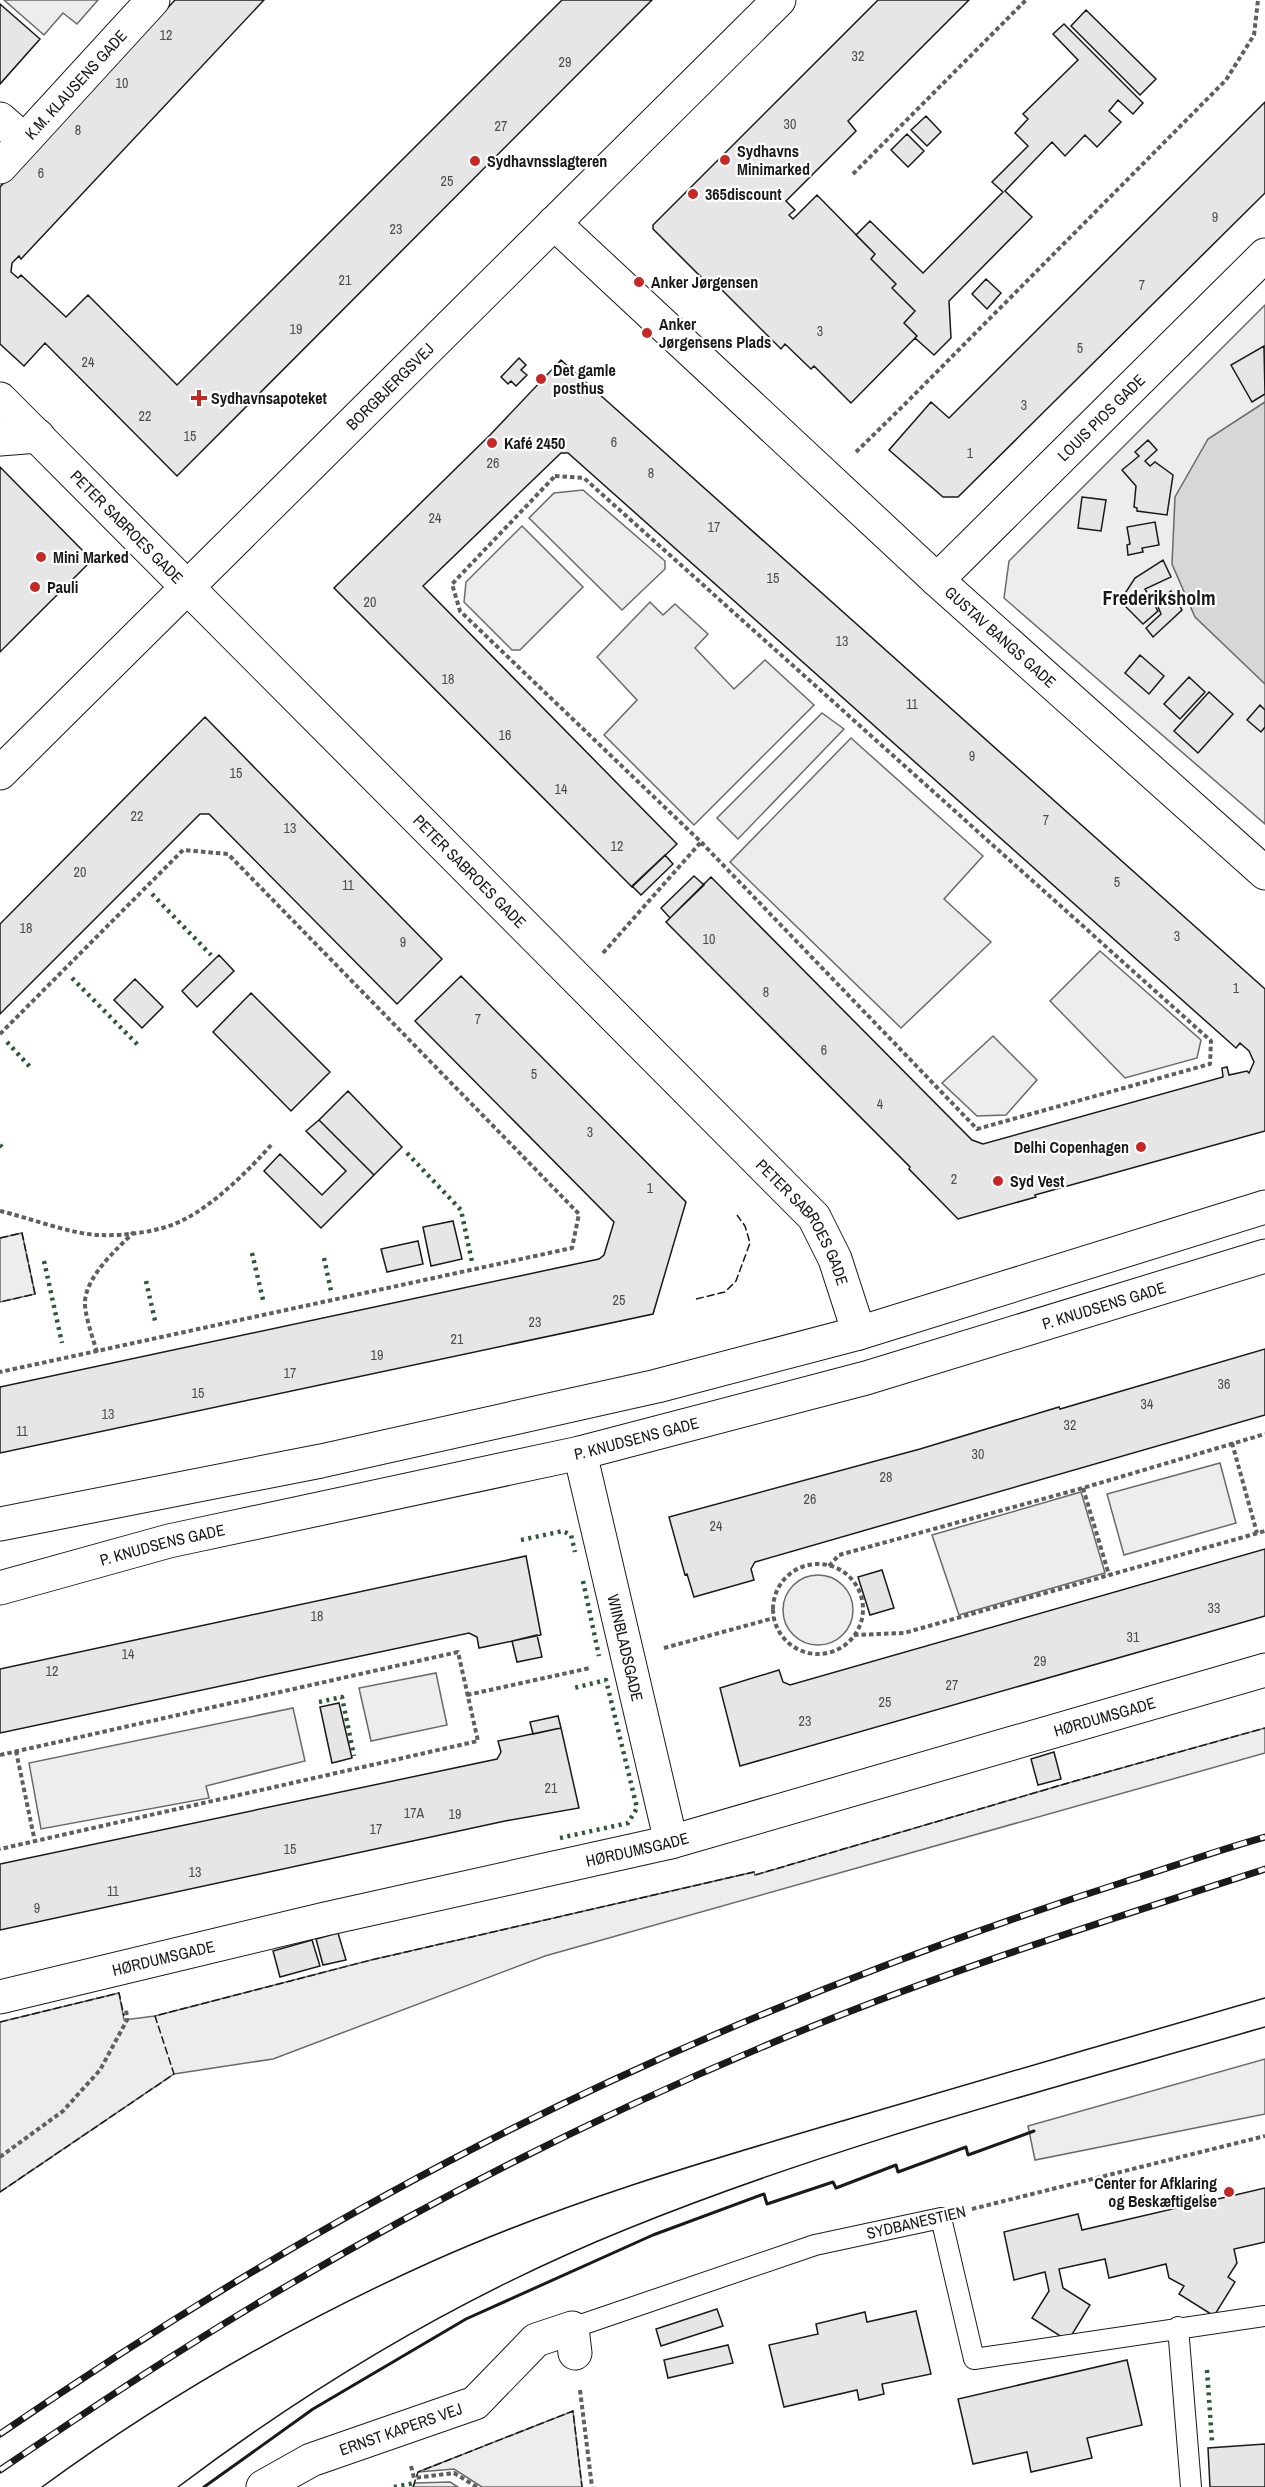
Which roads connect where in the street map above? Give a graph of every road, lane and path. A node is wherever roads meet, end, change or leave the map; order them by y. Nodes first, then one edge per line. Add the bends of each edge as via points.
1 (153, 0) edge
2 (779, 0) edge
3 (1026, 0) edge
4 (1258, 0) edge
5 (12, 129) edge
6 (0, 167) edge
7 (853, 174) dead end
8 (554, 223) junction
9 (1265, 255) edge
10 (0, 399) edge
11 (39, 436) junction
12 (0, 439) edge
13 (827, 479) junction
14 (937, 580) junction
15 (188, 586) junction
16 (0, 772) edge
17 (701, 842) junction
18 (1265, 873) edge
19 (579, 980) junction
20 (0, 1034) edge
21 (272, 1144) dead end
22 (1265, 1207) edge
23 (0, 1211) edge
24 (135, 1232) junction
25 (1265, 1256) edge
26 (860, 1333) junction
27 (97, 1352) junction
28 (0, 1372) edge
29 (1265, 1434) edge
30 (1232, 1443) junction
31 (580, 1453) junction
32 (1083, 1488) junction
33 (0, 1524) edge
34 (1265, 1531) edge
35 (1257, 1533) junction
36 (829, 1566) junction
37 (1109, 1575) junction
38 (0, 1588) edge
39 (774, 1618) junction
40 (854, 1635) junction
41 (628, 1659) junction
42 (1265, 1670) edge
43 (468, 1695) junction
44 (16, 1751) junction
45 (0, 1755) edge
46 (35, 1842) junction
47 (671, 1842) junction
48 (0, 1849) edge
49 (123, 1968) junction
50 (0, 1997) edge
51 (1265, 2136) edge
52 (0, 2157) edge
53 (941, 2218) junction
54 (1265, 2316) edge
55 (1178, 2327) junction
56 (574, 2340) junction
57 (402, 2429) junction
58 (263, 2487) edge
59 (477, 2487) edge
60 (592, 2487) edge
61 (1191, 2487) edge

1 - 5 street, K.M. KLAUSENS GADE
2 - 8 street, BORGBJERGSVEJ
3 - 7 path
4 - 13 path via 1254,35 1226,80
5 - 6 street, K.M. KLAUSENS GADE
8 - 13 street, GUSTAV BANGS GADE
8 - 15 street, BORGBJERGSVEJ
9 - 14 street, LOUIS PIOS GADE
10 - 11 street, PETER SABROES GADE
11 - 12 street
11 - 15 street, PETER SABROES GADE
13 - 14 street, GUSTAV BANGS GADE
14 - 18 street, GUSTAV BANGS GADE
15 - 16 street, BORGBJERGSVEJ
15 - 19 street, PETER SABROES GADE
17 - 17 path via 977,1130 1210,1064 1211,1041 593,486 584,478 555,476 452,584 460,611
17 - 19 path
19 - 26 street, PETER SABROES GADE via 814,1217 835,1259
20 - 27 path via 183,850 228,854 579,1214 572,1248
21 - 24 path via 191,1215 166,1226
22 - 26 street
23 - 24 path via 98,1235
24 - 27 path via 104,1263 85,1302
25 - 31 street, P. KNUDSENS GADE via 866,1378
26 - 33 street via 657,1386 344,1456
27 - 28 path
29 - 30 path
30 - 32 path
30 - 35 path
31 - 38 street, P. KNUDSENS GADE via 169,1541
31 - 41 street, WIINBLADSGADE
32 - 36 path via 839,1555
32 - 37 path
34 - 35 path
35 - 37 path
36 - 39 path via 816,1564 792,1572 783,1581 773,1605
36 - 40 path via 843,1571 860,1594 861,1622
37 - 40 path via 904,1633
39 - 40 path via 779,1632 801,1651 831,1652
39 - 41 path
41 - 43 path
41 - 47 street, WIINBLADSGADE
42 - 47 street, HØRDUMSGADE
43 - 44 path via 458,1652
43 - 46 path via 478,1741
44 - 45 path
44 - 46 path
46 - 48 path
47 - 49 street, HØRDUMSGADE
49 - 50 street, HØRDUMSGADE
49 - 52 path via 127,2020 100,2070 63,2111
51 - 53 path, SYDBANESTIEN
53 - 55 lane via 974,2359
53 - 56 lane, SYDBANESTIEN via 815,2245
54 - 55 lane
55 - 61 lane
56 - 57 street, ERNST KAPERS VEJ via 536,2340 475,2403
56 - 60 path
57 - 58 street, ERNST KAPERS VEJ via 310,2460
57 - 59 path via 414,2478 454,2473

